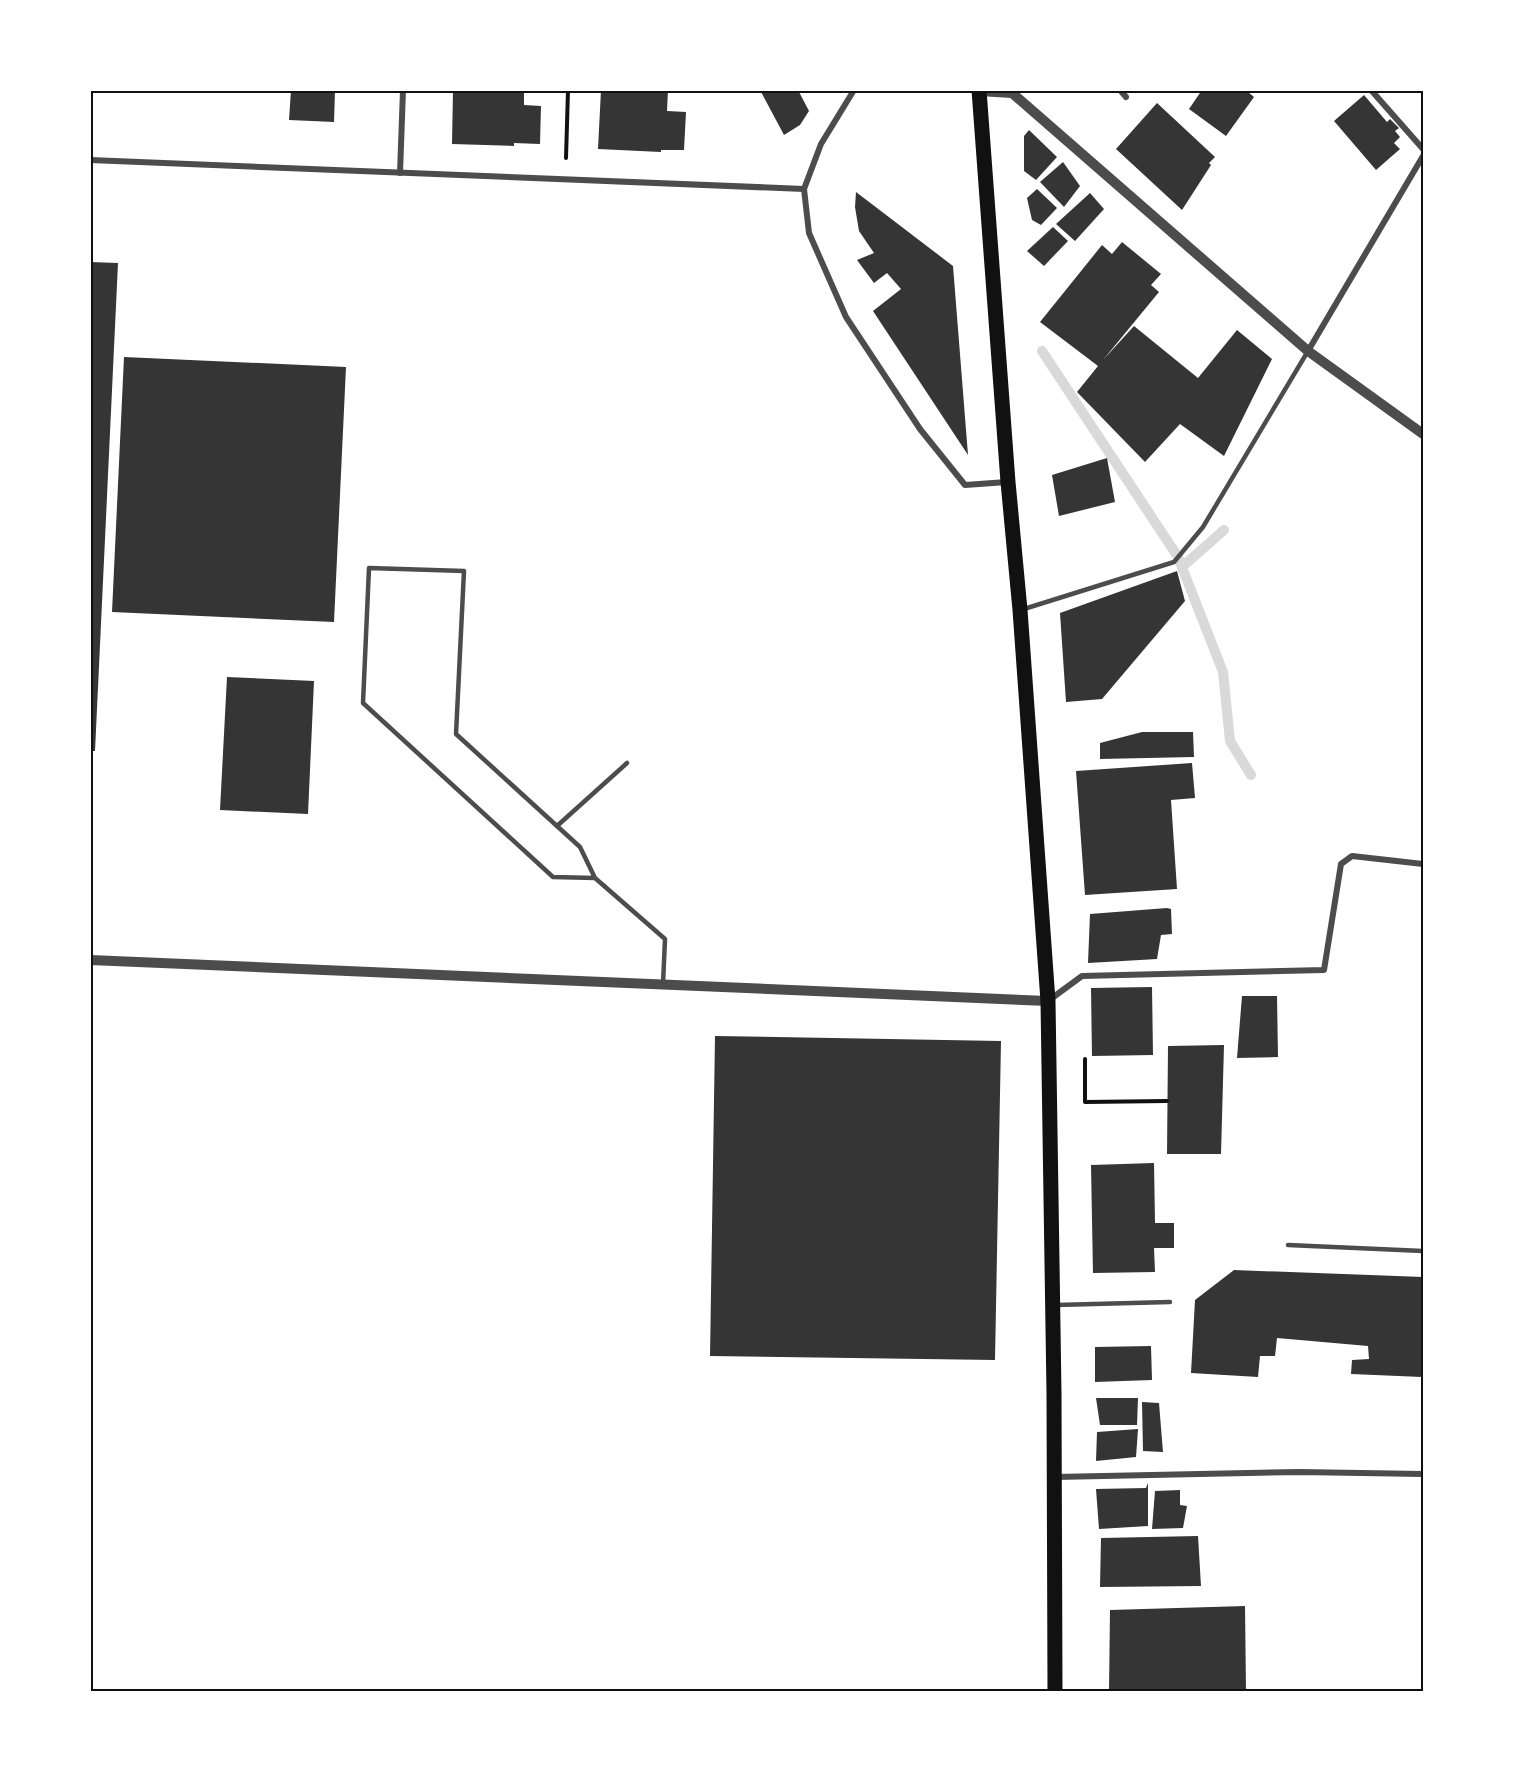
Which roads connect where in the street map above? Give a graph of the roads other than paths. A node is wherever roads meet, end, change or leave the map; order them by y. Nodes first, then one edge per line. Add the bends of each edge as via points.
1 (404, 90) edge
2 (855, 90) edge
3 (979, 90) edge
4 (1120, 90) edge
5 (1371, 90) edge
6 (1126, 97) dead end
7 (1423, 149) edge
8 (1423, 156) edge
9 (90, 160) edge
10 (400, 173) junction
11 (804, 189) junction
12 (1308, 351) junction
13 (1423, 434) edge
14 (1008, 482) junction
15 (1020, 610) junction
16 (627, 763) dead end
17 (557, 826) junction
18 (1423, 864) edge
19 (595, 878) junction
20 (90, 960) edge
21 (663, 985) junction
22 (1048, 1001) junction
23 (1288, 1245) dead end
24 (1423, 1251) edge
25 (1170, 1302) dead end
26 (1053, 1305) junction
27 (1423, 1474) edge
28 (1054, 1477) junction
29 (1055, 1691) edge

1 - 10 street
2 - 11 street via 821,144
3 - 12 street via 1012,93
3 - 14 main road
4 - 6 street
5 - 7 street
8 - 12 street
9 - 10 street
10 - 11 street
11 - 14 street via 809,233 846,317 920,429 965,485
12 - 13 street
12 - 15 lane via 1203,527 1174,562
14 - 15 main road
15 - 22 main road
16 - 17 lane
17 - 19 lane via 580,847
17 - 19 lane via 456,734 464,571 369,568 363,704 553,877
18 - 22 street via 1352,856 1341,864 1324,970 1082,976
19 - 21 lane via 665,939
20 - 21 street
21 - 22 street
22 - 26 main road
23 - 24 lane
25 - 26 lane
26 - 28 main road
27 - 28 street via 1299,1472
28 - 29 main road

